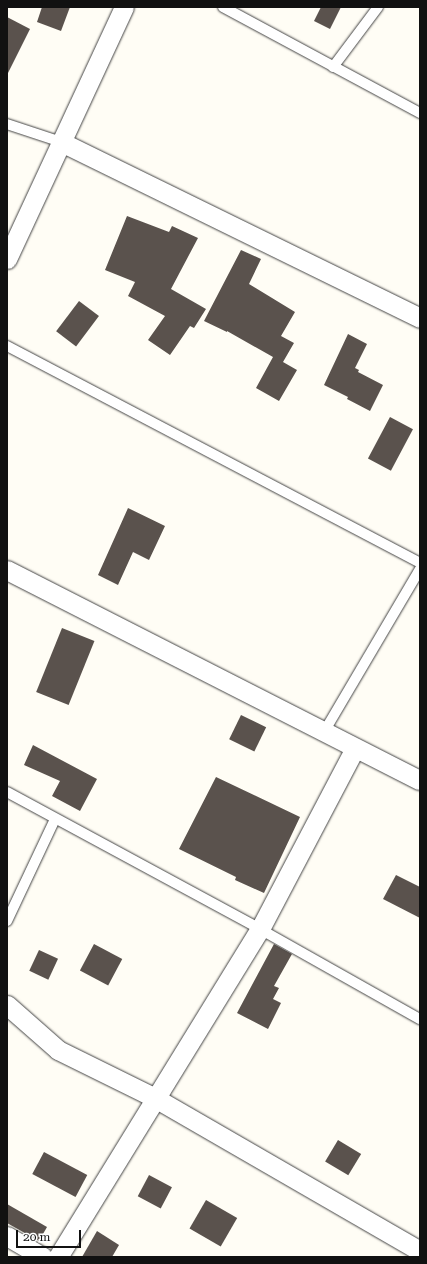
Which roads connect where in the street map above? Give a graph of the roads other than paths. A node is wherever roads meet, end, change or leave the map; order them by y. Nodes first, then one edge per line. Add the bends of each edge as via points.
1 (124, 7) edge
2 (223, 7) edge
3 (378, 7) edge
4 (333, 67) junction
5 (420, 113) edge
6 (7, 124) edge
7 (61, 142) junction
8 (7, 259) edge
9 (420, 318) edge
10 (7, 346) edge
11 (420, 563) edge
12 (420, 569) edge
13 (7, 570) edge
14 (324, 732) junction
15 (355, 748) junction
16 (420, 780) edge
17 (7, 792) edge
18 (55, 819) junction
19 (7, 921) edge
20 (260, 929) junction
21 (7, 1005) edge
22 (420, 1019) edge
23 (155, 1098) junction
24 (7, 1236) edge
25 (420, 1251) edge
26 (42, 1257) edge
27 (58, 1257) edge

1 - 7 street
2 - 4 lane
3 - 4 lane
4 - 5 lane
6 - 7 lane
7 - 8 street
7 - 9 street
10 - 11 lane
12 - 14 lane
13 - 14 street
14 - 15 street
15 - 16 street
15 - 20 street
17 - 18 lane
18 - 19 lane
18 - 20 lane
20 - 22 lane
20 - 23 street
21 - 23 street via 58,1050
23 - 25 street
23 - 27 street
24 - 26 street

